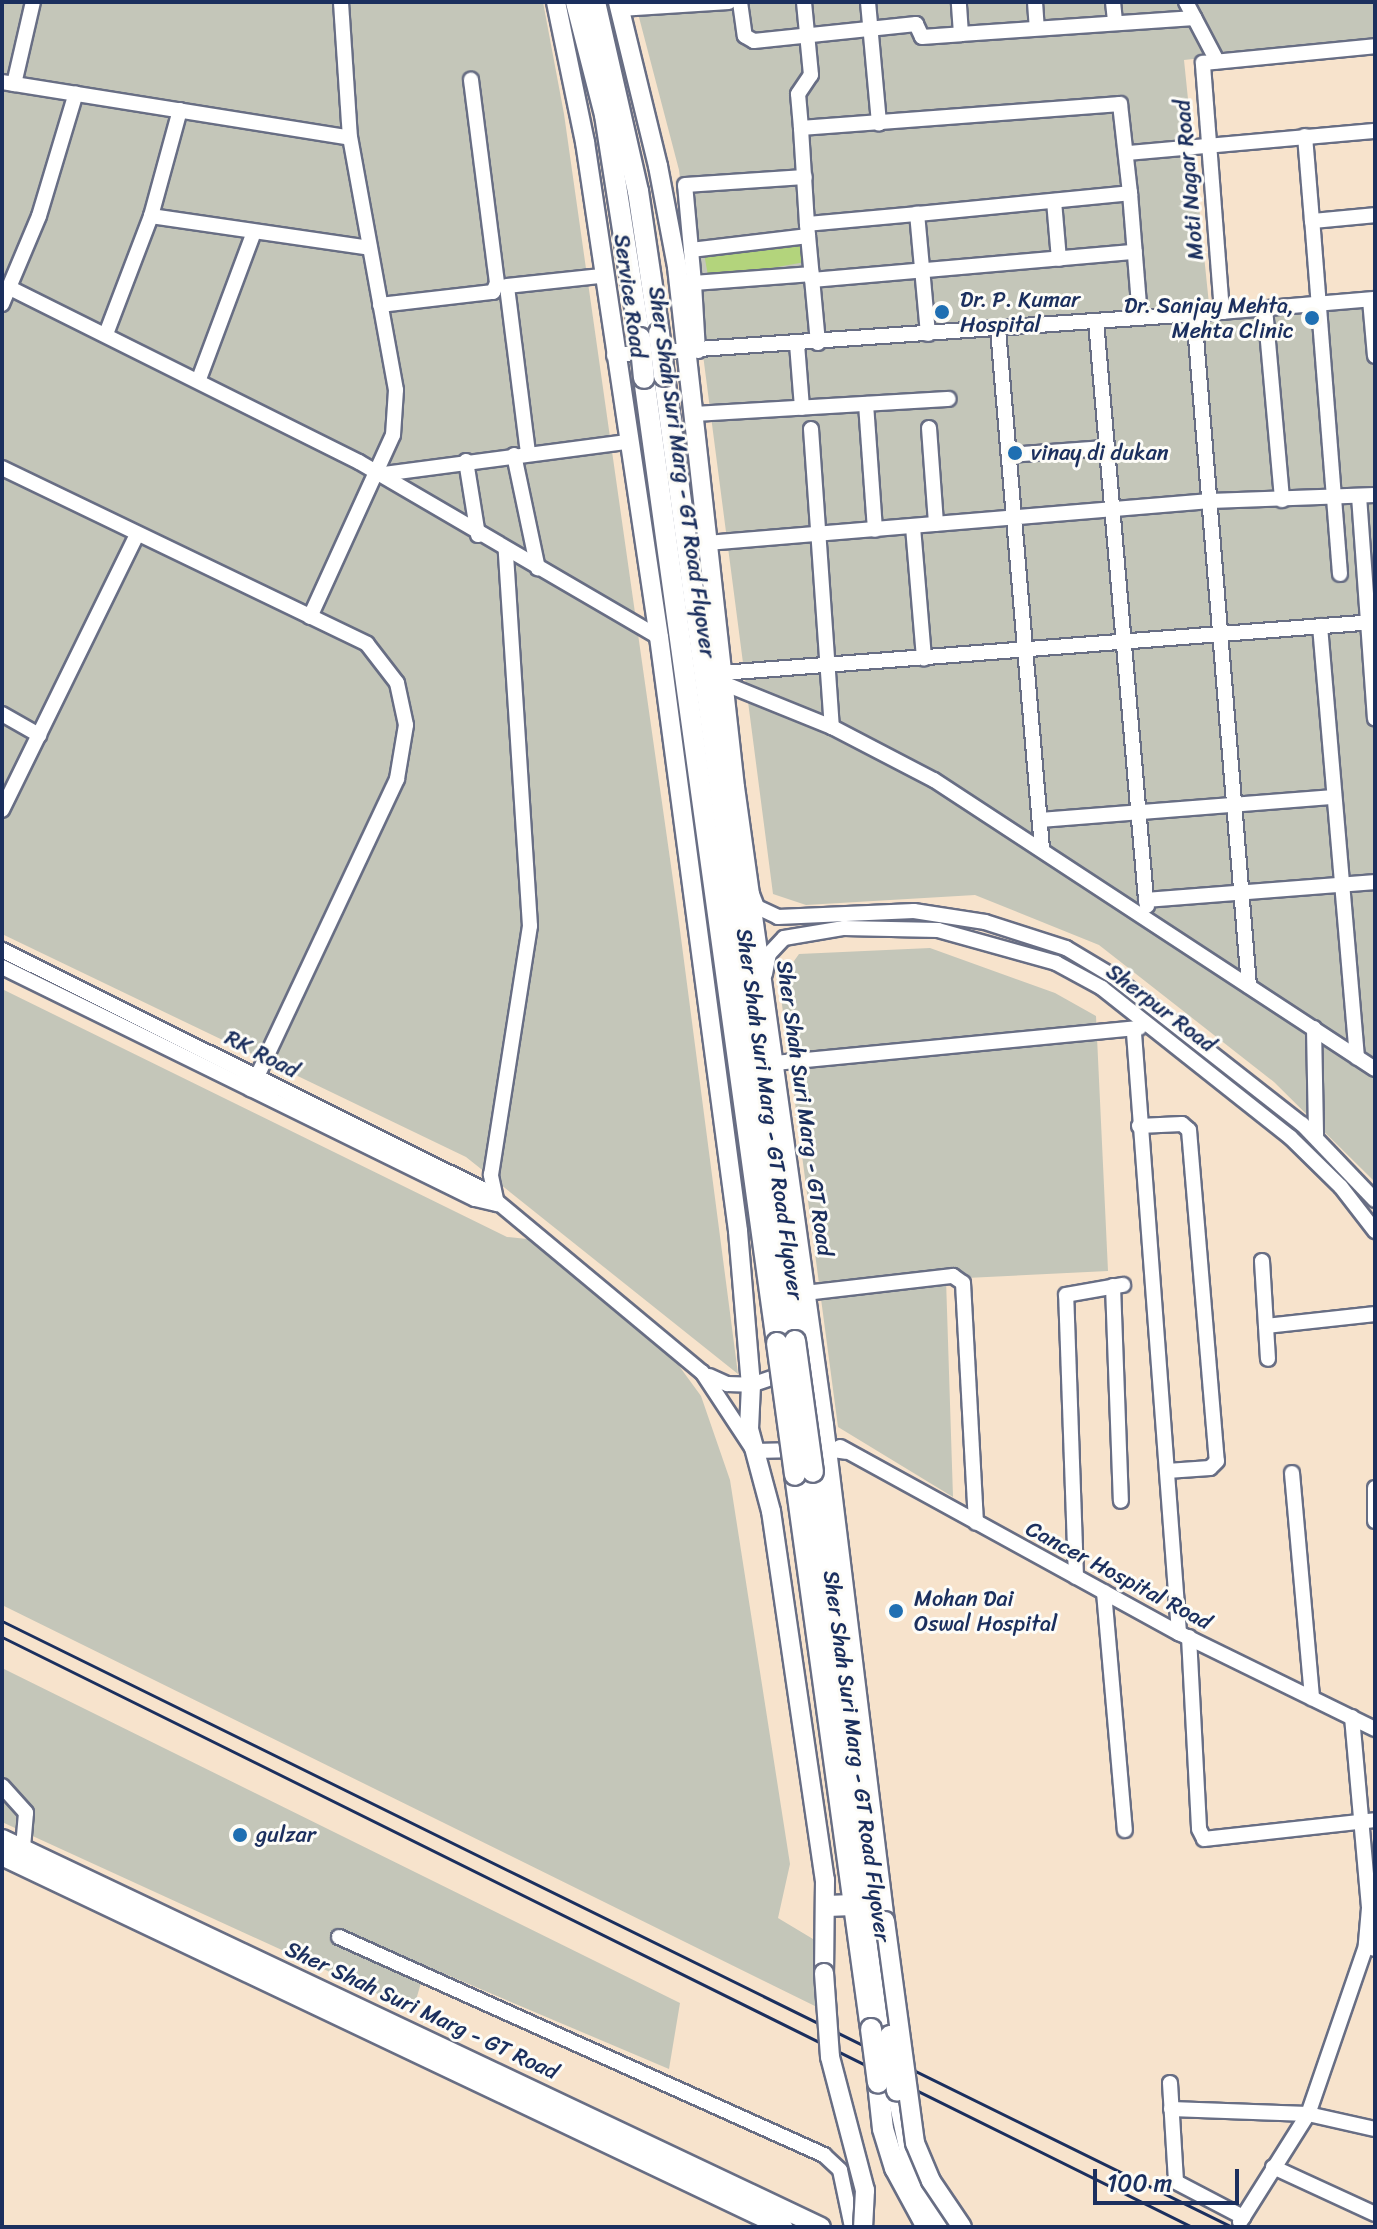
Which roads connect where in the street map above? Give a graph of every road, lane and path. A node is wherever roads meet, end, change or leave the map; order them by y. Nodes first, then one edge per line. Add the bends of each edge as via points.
1 (33, 2) edge
2 (341, 2) edge
3 (556, 2) edge
4 (576, 2) edge
5 (595, 2) edge
6 (729, 2) edge
7 (740, 2) edge
8 (804, 2) edge
9 (868, 2) edge
10 (959, 2) edge
11 (1035, 2) edge
12 (1113, 2) edge
13 (1186, 2) edge
14 (619, 6) edge
15 (1194, 18) junction
16 (1115, 22) junction
17 (1037, 28) junction
18 (870, 29) junction
19 (961, 34) junction
20 (807, 35) junction
21 (1375, 48) edge
22 (1217, 61) junction
23 (471, 80) dead end
24 (8, 83) edge
25 (76, 93) junction
26 (180, 110) junction
27 (879, 124) junction
28 (801, 128) junction
29 (1375, 131) edge
30 (1305, 136) junction
31 (350, 138) junction
32 (1209, 147) junction
33 (1128, 153) junction
34 (805, 177) junction
35 (1130, 193) junction
36 (1054, 201) junction
37 (917, 214) junction
38 (1375, 215) edge
39 (151, 216) junction
40 (1312, 221) junction
41 (807, 230) junction
42 (254, 232) junction
43 (370, 248) junction
44 (691, 250) junction
45 (1135, 252) junction
46 (1059, 259) junction
47 (923, 271) junction
48 (601, 276) junction
49 (812, 277) junction
50 (694, 283) junction
51 (10, 288) junction
52 (1373, 299) edge
53 (2, 304) edge
54 (1319, 304) junction
55 (380, 305) junction
56 (1265, 308) junction
57 (1222, 312) junction
58 (1194, 313) junction
59 (1140, 318) junction
60 (1096, 321) junction
61 (998, 329) junction
62 (106, 334) junction
63 (928, 334) junction
64 (649, 335) junction
65 (818, 343) junction
66 (797, 344) junction
67 (692, 350) junction
68 (614, 355) junction
69 (1375, 356) edge
70 (199, 379) junction
71 (949, 399) dead end
72 (866, 404) junction
73 (802, 408) junction
74 (693, 414) junction
75 (929, 428) dead end
76 (811, 429) dead end
77 (628, 442) junction
78 (1105, 448) junction
79 (521, 454) junction
80 (1009, 455) junction
81 (466, 461) junction
82 (2, 468) edge
83 (376, 475) junction
84 (1375, 495) edge
85 (1359, 496) junction
86 (1333, 498) junction
87 (1282, 500) junction
88 (1210, 501) junction
89 (1110, 509) junction
90 (1013, 518) junction
91 (936, 524) junction
92 (913, 527) junction
93 (875, 530) junction
94 (137, 534) junction
95 (478, 535) junction
96 (819, 535) junction
97 (707, 543) junction
98 (506, 551) junction
99 (538, 569) junction
100 (1340, 574) dead end
101 (310, 617) junction
102 (1372, 622) edge
103 (1320, 626) junction
104 (1223, 633) junction
105 (659, 637) junction
106 (1122, 641) junction
107 (1024, 649) junction
108 (924, 659) junction
109 (828, 665) junction
110 (723, 678) junction
111 (2, 714) edge
112 (1375, 718) edge
113 (832, 727) junction
114 (39, 735) junction
115 (1334, 797) junction
116 (1236, 804) junction
117 (2, 810) edge
118 (1138, 813) junction
119 (1040, 820) junction
120 (1042, 849) junction
121 (1375, 882) edge
122 (1341, 886) junction
123 (750, 890) junction
124 (1242, 894) junction
125 (1146, 900) junction
126 (861, 911) junction
127 (1148, 919) junction
128 (863, 929) junction
129 (2, 950) edge
130 (2, 967) edge
131 (764, 982) junction
132 (1249, 986) junction
133 (1156, 1010) junction
134 (1140, 1028) junction
135 (1314, 1028) junction
136 (1357, 1057) junction
137 (774, 1063) junction
138 (1375, 1069) edge
139 (254, 1082) junction
140 (1302, 1124) junction
141 (1139, 1126) junction
142 (1316, 1136) junction
143 (1290, 1137) junction
144 (1375, 1200) edge
145 (497, 1205) junction
146 (1375, 1231) edge
147 (1262, 1261) dead end
148 (805, 1293) junction
149 (1375, 1314) edge
150 (1266, 1326) junction
151 (748, 1338) junction
152 (795, 1341) junction
153 (1268, 1359) dead end
154 (702, 1372) junction
155 (751, 1385) junction
156 (819, 1391) junction
157 (824, 1425) junction
158 (826, 1448) junction
159 (754, 1451) junction
160 (846, 1452) junction
161 (1167, 1471) junction
162 (804, 1473) junction
163 (1292, 1473) dead end
164 (1375, 1488) edge
165 (1121, 1501) dead end
166 (1375, 1521) edge
167 (976, 1523) junction
168 (1076, 1577) junction
169 (1104, 1592) junction
170 (1184, 1635) junction
171 (1312, 1698) junction
172 (1352, 1717) junction
173 (1375, 1729) edge
174 (2, 1786) edge
175 (1369, 1821) edge
176 (1125, 1830) dead end
177 (2, 1839) edge
178 (23, 1848) junction
179 (2, 1856) edge
180 (876, 1891) junction
181 (853, 1905) junction
182 (827, 1916) junction
183 (339, 1937) dead end
184 (1370, 1948) edge
185 (881, 2032) junction
186 (1170, 2083) dead end
187 (1171, 2109) junction
188 (1308, 2114) junction
189 (1375, 2129) edge
190 (1273, 2167) junction
191 (1375, 2214) edge
192 (783, 2227) edge
193 (821, 2227) edge
194 (852, 2227) edge
195 (863, 2227) edge
196 (927, 2227) edge
197 (946, 2227) edge
198 (962, 2227) edge

1 - 24 street
2 - 31 street
3 - 48 main road, Service Road via 575,83
4 - 64 highway, Sher Shah Suri Marg - GT Road Flyover via 605,115
5 - 64 highway, Sher Shah Suri Marg - GT Road Flyover via 638,191
6 - 14 street
7 - 20 street via 747,39
8 - 20 street
9 - 18 street
10 - 19 street
11 - 17 street
12 - 16 street
13 - 15 street
14 - 67 main road via 670,222
15 - 16 street
15 - 22 street
16 - 17 street
17 - 19 street
18 - 19 street via 916,24 922,37
18 - 20 street
18 - 27 street
20 - 28 street via 811,78 799,89
21 - 22 street
22 - 32 street, Moti Nagar Road via 1202,66
23 - 55 street via 497,283 493,292
24 - 25 street
25 - 26 street
25 - 51 street via 39,216
26 - 31 street
26 - 39 street
27 - 28 street
27 - 33 street via 1120,104
28 - 34 street
29 - 30 street
30 - 32 street
30 - 40 street
31 - 43 street
32 - 33 street
32 - 57 street, Moti Nagar Road
33 - 35 street
34 - 41 street
34 - 44 street via 685,185
35 - 36 street
35 - 45 street
36 - 37 street
36 - 46 street
37 - 41 street
37 - 47 street
38 - 40 street
39 - 42 street
39 - 62 street
40 - 54 street
41 - 44 street
41 - 49 street
42 - 43 street
42 - 70 street
43 - 55 street
44 - 50 street
45 - 46 street
45 - 59 street
46 - 47 street
47 - 49 street
47 - 63 street
48 - 68 main road, Service Road
48 - 79 street via 507,286
49 - 50 street
49 - 65 street
50 - 67 street
51 - 53 street
51 - 62 street
52 - 54 street
52 - 69 street
54 - 56 street
54 - 86 street
55 - 83 street via 396,390 393,435
56 - 57 street
56 - 87 street
57 - 58 street
58 - 59 street
58 - 88 street
59 - 60 street
60 - 61 street
60 - 78 street
61 - 63 street
61 - 80 street
62 - 70 street
63 - 65 street
64 - 152 highway, Sher Shah Suri Marg - GT Road Flyover, bridge
65 - 66 street
66 - 67 street
66 - 73 street
67 - 68 street
67 - 74 main road
68 - 77 main road, Service Road
70 - 83 street
71 - 72 street
72 - 73 street
72 - 93 street
73 - 74 street
74 - 97 main road
75 - 91 street
76 - 96 street
77 - 79 street
77 - 105 main road, Service Road
78 - 80 street
78 - 89 street
79 - 81 street
79 - 99 street
80 - 90 street
81 - 83 street
81 - 95 street
82 - 94 street
83 - 95 street
83 - 101 street
84 - 85 street
85 - 86 street
85 - 102 street
86 - 87 street
86 - 100 street
87 - 88 street
88 - 89 street
88 - 104 street
89 - 90 street
89 - 106 street
90 - 91 street
90 - 107 street
91 - 92 street
92 - 93 street
92 - 108 street
93 - 96 street
94 - 101 street
94 - 114 street
95 - 98 street
96 - 97 street
96 - 109 street
97 - 110 main road
98 - 99 street
98 - 145 street via 530,926 491,1175
99 - 105 street
101 - 139 street via 367,644 381,658 404,704 404,747 397,779
102 - 103 street
102 - 112 street
103 - 104 street
103 - 115 street
104 - 106 street
104 - 116 street
105 - 151 main road, Service Road
106 - 107 street
106 - 118 street
107 - 108 street
107 - 119 street
108 - 109 street
109 - 110 street
109 - 113 street
110 - 113 street
110 - 123 main road, Sher Shah Suri Marg - GT Road
111 - 114 street
113 - 120 street via 934,780
114 - 117 street
115 - 116 street
115 - 122 street
116 - 118 street
116 - 124 street
118 - 119 street
118 - 125 street
119 - 120 street
120 - 127 street
121 - 122 street
122 - 124 street
122 - 136 street
123 - 126 street, Sherpur Road via 757,907 778,917
123 - 131 main road, Sher Shah Suri Marg - GT Road
124 - 125 street
124 - 132 street
125 - 127 street
126 - 128 street
126 - 133 street, Sherpur Road via 949,915 1026,934 1082,956
127 - 132 street
128 - 131 street, Sherpur Road via 784,938 769,954
128 - 134 street, Sherpur Road via 938,930 1028,954 1080,975
129 - 139 street, RK Road
130 - 139 street, RK Road
131 - 137 main road, Sher Shah Suri Marg - GT Road
132 - 135 street
133 - 134 street
133 - 140 street, Sherpur Road
134 - 137 street
134 - 141 street
134 - 143 street, Sherpur Road
135 - 136 street
135 - 142 street
136 - 138 street
137 - 148 main road, Sher Shah Suri Marg - GT Road
139 - 145 street, RK Road via 482,1189
140 - 142 street, Sherpur Road
140 - 143 street
141 - 161 street
141 - 161 street via 1182,1124 1189,1130 1217,1461 1210,1468
142 - 144 street, Sherpur Road
143 - 146 street, Sherpur Road via 1341,1187
145 - 154 street, RK Road via 527,1224
147 - 150 street
148 - 152 main road, Sher Shah Suri Marg - GT Road
148 - 167 street via 953,1276 963,1283
149 - 150 street
150 - 153 street
151 - 152 main road via 760,1354 779,1360 798,1355
151 - 155 main road
152 - 156 main road, Sher Shah Suri Marg - GT Road
152 - 162 highway, Sher Shah Suri Marg - GT Road Flyover, bridge
154 - 155 street via 727,1384
154 - 159 street
155 - 156 street via 795,1371 810,1377
155 - 159 main road
156 - 157 main road, Sher Shah Suri Marg - GT Road
157 - 158 main road, Sher Shah Suri Marg - GT Road
157 - 160 street
158 - 159 street
158 - 160 street
158 - 180 main road, Sher Shah Suri Marg - GT Road
159 - 182 main road via 771,1511
160 - 167 street, Cancer Hospital Road
161 - 170 street
162 - 180 highway, Sher Shah Suri Marg - GT Road Flyover
162 - 181 highway, Sher Shah Suri Marg - GT Road Flyover
163 - 171 street
164 - 166 street
165 - 168 street via 1118,1285 1066,1295
167 - 168 street, Cancer Hospital Road
168 - 169 street, Cancer Hospital Road
169 - 170 street, Cancer Hospital Road
169 - 176 street
170 - 171 street, Cancer Hospital Road
170 - 175 street via 1199,1829 1204,1839
171 - 172 street, Cancer Hospital Road
172 - 173 street, Cancer Hospital Road
172 - 175 street
174 - 178 street via 26,1813
175 - 184 street
177 - 178 main road, Sher Shah Suri Marg - GT Road
178 - 193 main road, Sher Shah Suri Marg - GT Road
179 - 192 main road, Sher Shah Suri Marg - GT Road
180 - 185 highway, Sher Shah Suri Marg - GT Road Flyover
180 - 198 main road, Sher Shah Suri Marg - GT Road, bridge via 885,1921 915,2143 931,2181
181 - 182 highway
181 - 185 highway, Sher Shah Suri Marg - GT Road Flyover
182 - 195 main road, bridge via 830,2057 864,2181
183 - 194 street via 824,2155 840,2170
184 - 188 street
185 - 196 highway, Sher Shah Suri Marg - GT Road Flyover, bridge via 878,2083 883,2129 895,2168
185 - 197 highway, Sher Shah Suri Marg - GT Road Flyover, bridge via 902,2133
186 - 187 street
187 - 188 street
187 - 190 street via 1176,2182 1241,2221
188 - 189 street
188 - 190 street
190 - 191 street

